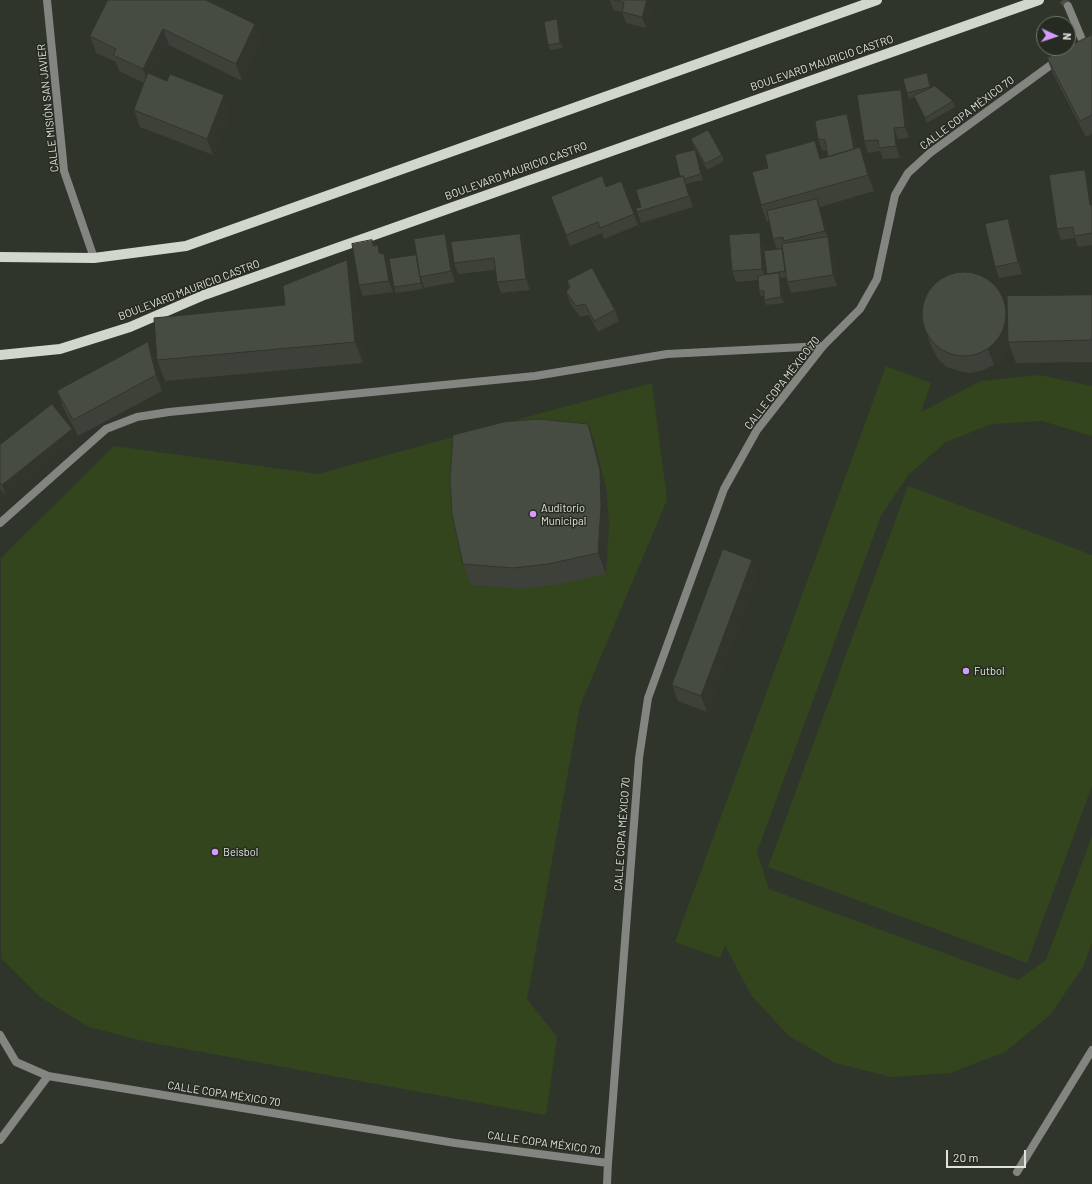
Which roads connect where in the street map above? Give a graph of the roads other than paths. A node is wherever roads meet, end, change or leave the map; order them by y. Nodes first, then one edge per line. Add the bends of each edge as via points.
1 (47, 0) edge
2 (877, 0) edge
3 (1039, 0) edge
4 (1068, 6) tunnel mouth
5 (1092, 35) edge
6 (1064, 56) edge
7 (0, 257) edge
8 (94, 258) junction
9 (823, 346) junction
10 (0, 356) edge
11 (0, 523) edge
12 (0, 1035) edge
13 (1092, 1050) edge
14 (48, 1076) junction
15 (0, 1140) edge
16 (608, 1163) junction
17 (1017, 1172) dead end
18 (607, 1184) edge

1 - 8 street, CALLE MISIÓN SAN JAVIER via 64,171
2 - 8 main road via 186,246
3 - 10 main road, BOULEVARD MAURICIO CASTRO via 219,289 130,327 60,349
4 - 5 street via 1079,44
6 - 9 street, CALLE COPA MÉXICO 70 via 930,153 908,173 895,195 877,279 860,309
7 - 8 main road
9 - 11 street via 667,354 535,376 137,417 106,429
9 - 16 street, CALLE COPA MÉXICO 70 via 757,430 724,489 648,698 638,758
12 - 14 street, CALLE COPA MÉXICO 70 via 16,1062
13 - 17 street
14 - 15 street
14 - 16 street, CALLE COPA MÉXICO 70 via 456,1143
16 - 18 street

